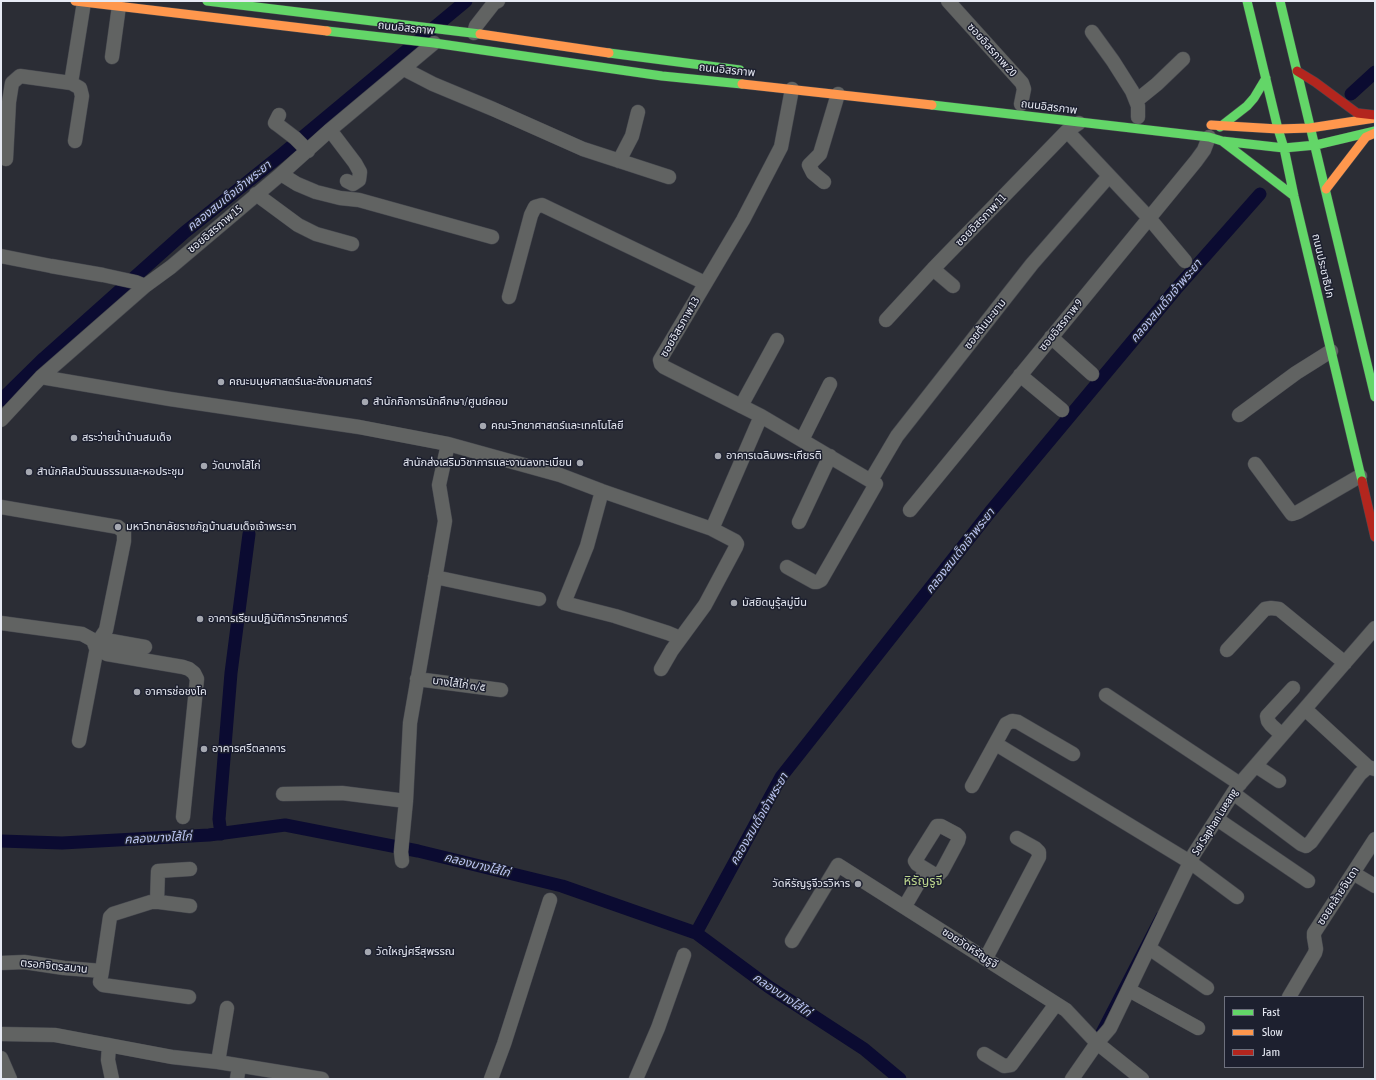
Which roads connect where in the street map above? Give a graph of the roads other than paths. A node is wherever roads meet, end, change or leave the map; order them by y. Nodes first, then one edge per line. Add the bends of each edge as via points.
1 (79, 1) edge
2 (207, 1) edge
3 (498, 1) edge
4 (948, 1) edge
5 (1247, 1) edge
6 (1280, 1) edge
7 (260, 4) edge
8 (119, 6) junction
9 (1092, 32) dead end
10 (474, 33) junction
11 (429, 42) junction
12 (112, 57) dead end
13 (1183, 59) dead end
14 (404, 69) junction
15 (746, 71) dead end
16 (1297, 71) junction
17 (1266, 78) junction
18 (71, 82) junction
19 (792, 89) junction
20 (838, 94) junction
21 (1136, 101) junction
22 (1020, 103) dead end
23 (638, 112) dead end
24 (279, 115) dead end
25 (1138, 117) dead end
26 (1375, 117) edge
27 (1079, 123) junction
28 (1220, 127) junction
29 (1310, 128) junction
30 (1278, 129) junction
31 (330, 130) junction
32 (1067, 131) junction
33 (1375, 132) edge
34 (1212, 134) junction
35 (75, 141) dead end
36 (301, 144) junction
37 (1316, 145) junction
38 (1284, 148) junction
39 (6, 159) dead end
40 (619, 160) junction
41 (281, 174) junction
42 (1109, 176) junction
43 (669, 177) dead end
44 (347, 181) dead end
45 (824, 182) dead end
46 (1326, 189) junction
47 (256, 194) junction
48 (1294, 196) junction
49 (1149, 218) junction
50 (492, 237) dead end
51 (352, 244) dead end
52 (1, 256) edge
53 (1185, 260) dead end
54 (933, 269) junction
55 (134, 282) junction
56 (705, 283) junction
57 (954, 286) dead end
58 (508, 297) dead end
59 (886, 320) dead end
60 (1051, 337) junction
61 (777, 340) dead end
62 (1331, 351) junction
63 (1092, 374) dead end
64 (1020, 375) junction
65 (41, 377) junction
66 (830, 384) dead end
67 (1375, 397) edge
68 (741, 406) junction
69 (1062, 410) dead end
70 (1238, 415) dead end
71 (761, 416) junction
72 (1, 420) edge
73 (802, 440) junction
74 (448, 444) junction
75 (830, 456) junction
76 (1255, 464) dead end
77 (1360, 476) junction
78 (874, 482) junction
79 (602, 491) junction
80 (1, 507) edge
81 (910, 510) dead end
82 (799, 522) dead end
83 (712, 530) junction
84 (1375, 537) edge
85 (787, 567) dead end
86 (435, 577) junction
87 (539, 599) dead end
88 (1, 622) edge
89 (1375, 628) edge
90 (680, 638) junction
91 (98, 644) junction
92 (145, 647) dead end
93 (1227, 650) dead end
94 (1345, 663) junction
95 (662, 670) dead end
96 (417, 679) junction
97 (1293, 688) dead end
98 (501, 690) dead end
99 (1106, 695) dead end
100 (1305, 709) junction
101 (1282, 735) junction
102 (79, 741) dead end
103 (996, 744) junction
104 (1073, 754) dead end
105 (1256, 766) junction
106 (1372, 768) edge
107 (1279, 781) dead end
108 (972, 786) dead end
109 (1236, 788) junction
110 (283, 794) dead end
111 (406, 802) junction
112 (183, 817) dead end
113 (1217, 819) junction
114 (1017, 838) dead end
115 (1375, 839) edge
116 (402, 852) dead end
117 (1190, 862) junction
118 (190, 869) dead end
119 (926, 870) dead end
120 (1353, 873) junction
121 (1308, 881) dead end
122 (1375, 886) edge
123 (1237, 896) dead end
124 (550, 900) dead end
125 (157, 902) junction
126 (190, 906) dead end
127 (905, 906) junction
128 (792, 941) dead end
129 (1149, 948) junction
130 (684, 956) dead end
131 (986, 958) junction
132 (1, 963) edge
133 (102, 971) junction
134 (1208, 988) dead end
135 (1129, 990) junction
136 (1291, 996) edge
137 (188, 997) dead end
138 (1056, 1004) junction
139 (227, 1008) dead end
140 (1198, 1028) dead end
141 (1, 1034) edge
142 (1093, 1039) junction
143 (109, 1045) junction
144 (984, 1054) dead end
145 (1, 1058) edge
146 (218, 1062) junction
147 (238, 1073) edge
148 (6, 1075) edge
149 (112, 1079) edge
150 (322, 1079) edge
151 (490, 1079) edge
152 (636, 1079) edge
153 (1072, 1079) edge
154 (1142, 1079) edge

1 - 8 main road, ถนนอิสรภาพ
1 - 18 street
2 - 7 main road
3 - 10 street via 476,26
4 - 22 street, ซอยอิสรภาพ 20 via 1022,83 1024,89
5 - 17 main road, ถนนประชาธิปก
6 - 16 main road, ถนนประชาธิปก
7 - 10 main road
8 - 11 main road, ถนนอิสรภาพ
8 - 12 street
9 - 21 street via 1113,61
10 - 15 main road
11 - 14 street, ซอยอิสรภาพ 15
11 - 19 main road, ถนนอิสรภาพ via 662,76
13 - 21 street
14 - 31 street, ซอยอิสรภาพ 15
14 - 40 street via 584,149
16 - 26 main road via 1357,113
16 - 29 main road, ถนนประชาธิปก
17 - 28 main road via 1247,106
17 - 30 main road, ถนนประชาธิปก
18 - 35 street via 80,88 82,96
18 - 39 street via 20,76 12,83
19 - 20 main road, ถนนอิสรภาพ
19 - 56 street, ซอยอิสรภาพ 13 via 781,147 743,220
20 - 27 main road, ถนนอิสรภาพ
20 - 45 street via 820,154 809,165 813,173
21 - 25 street
23 - 40 street via 632,136
24 - 36 street via 275,122
26 - 29 main road
27 - 32 street, ซอยอิสรภาพ 11
27 - 34 main road, ถนนอิสรภาพ
28 - 30 main road
28 - 34 main road
29 - 30 main road
29 - 37 main road, ถนนประชาธิปก
30 - 38 main road, ถนนประชาธิปก
31 - 36 street, ซอยอิสรภาพ 15
31 - 44 street via 360,172 359,180 353,184
32 - 42 street
32 - 54 street, ซอยอิสรภาพ 11
33 - 37 main road, ถนนอิสรภาพ
33 - 46 main road via 1366,137
34 - 38 main road, ถนนอิสรภาพ
34 - 48 main road
34 - 49 street, ซอยอิสรภาพ 9 via 1202,153
36 - 41 street, ซอยอิสรภาพ 15
37 - 38 main road, ถนนอิสรภาพ
37 - 46 main road, ถนนประชาธิปก
38 - 48 main road, ถนนประชาธิปก
40 - 43 street
41 - 47 street, ซอยอิสรภาพ 15
41 - 50 street via 316,192 359,200
42 - 49 street
42 - 78 street, ซอยต้นมะขาม via 1032,264 901,430
46 - 67 main road, ถนนประชาธิปก
47 - 51 street via 298,225 316,234
47 - 55 street, ซอยอิสรภาพ 15 via 171,267
48 - 62 main road, ถนนประชาธิปก
49 - 53 street
49 - 60 street, ซอยอิสรภาพ 9
52 - 55 street
54 - 57 street
54 - 59 street, ซอยอิสรภาพ 11
55 - 65 street, ซอยอิสรภาพ 15
56 - 58 street via 542,205 535,207 531,215
56 - 68 street, ซอยอิสรภาพ 13 via 660,360 661,364
60 - 63 street
60 - 64 street, ซอยอิสรภาพ 9
61 - 68 street
62 - 70 street
62 - 77 main road, ถนนประชาธิปก
64 - 69 street
64 - 81 street, ซอยอิสรภาพ 9
65 - 72 street, ซอยอิสรภาพ 15
65 - 74 street via 270,415 359,426
66 - 73 street
68 - 71 street, ซอยอิสรภาพ 13
71 - 73 street, ซอยอิสรภาพ 13
71 - 83 street
73 - 75 street, ซอยอิสรภาพ 13
74 - 79 street via 560,475
74 - 86 street via 439,485 445,521
75 - 78 street, ซอยอิสรภาพ 13
75 - 82 street
76 - 77 street via 1292,514
77 - 84 main road, ถนนประชาธิปก
78 - 85 street, ซอยต้นมะขาม via 821,580 814,582
79 - 83 street
79 - 90 street via 587,546 564,603 615,616
80 - 91 street via 122,528 123,546 106,630
83 - 90 street via 737,544 705,605
86 - 87 street
86 - 96 street
88 - 91 street via 82,634
89 - 94 street, Soi Saphan Lueang
90 - 95 street
91 - 92 street
91 - 102 street
91 - 112 street via 107,654 190,669 197,679
93 - 94 street via 1265,609 1271,608 1278,609
94 - 100 street, Soi Saphan Lueang
96 - 98 street, บางไส้ไก่ ๓/๕
96 - 111 street via 410,723
97 - 101 street via 1267,716 1271,725
99 - 109 street
100 - 101 street, Soi Saphan Lueang
100 - 106 street
101 - 105 street, Soi Saphan Lueang
103 - 104 street via 1006,724 1012,721
103 - 108 street
103 - 117 street
105 - 107 street
105 - 109 street, Soi Saphan Lueang
106 - 109 street via 1360,774 1306,846
109 - 113 street, Soi Saphan Lueang
110 - 111 street via 348,793
111 - 116 street
113 - 117 street, Soi Saphan Lueang
113 - 121 street
114 - 131 street via 1035,848 1039,852 1039,857
115 - 120 street, ซอยคล้ายจินดา
117 - 123 street
117 - 129 street, Soi Saphan Lueang
118 - 125 street via 158,871
119 - 127 street
120 - 122 street
120 - 136 street, ซอยคล้ายจินดา via 1314,934 1315,953
124 - 151 street via 504,1044
125 - 126 street
125 - 133 street via 111,915
127 - 128 street, ซอยวัดหิรัญรูจี via 838,865
127 - 131 street, ซอยวัดหิรัญรูจี
129 - 134 street
129 - 135 street, Soi Saphan Lueang
130 - 152 street
131 - 138 street, ซอยวัดหิรัญรูจี
132 - 133 street, ตรอกจิตรสมาน via 24,962
133 - 137 street, ตรอกจิตรสมาน via 100,982 103,985
135 - 140 street
135 - 142 street, Soi Saphan Lueang via 1110,1028
138 - 142 street, ซอยวัดหิรัญรูจี via 1066,1010
138 - 144 street via 1010,1065 1004,1066
139 - 146 street
141 - 143 street via 55,1035
142 - 153 street, Soi Saphan Lueang
142 - 154 street, ซอยวัดหิรัญรูจี
143 - 146 street via 172,1057
143 - 149 street via 108,1060
145 - 148 street
146 - 147 street
147 - 150 street

